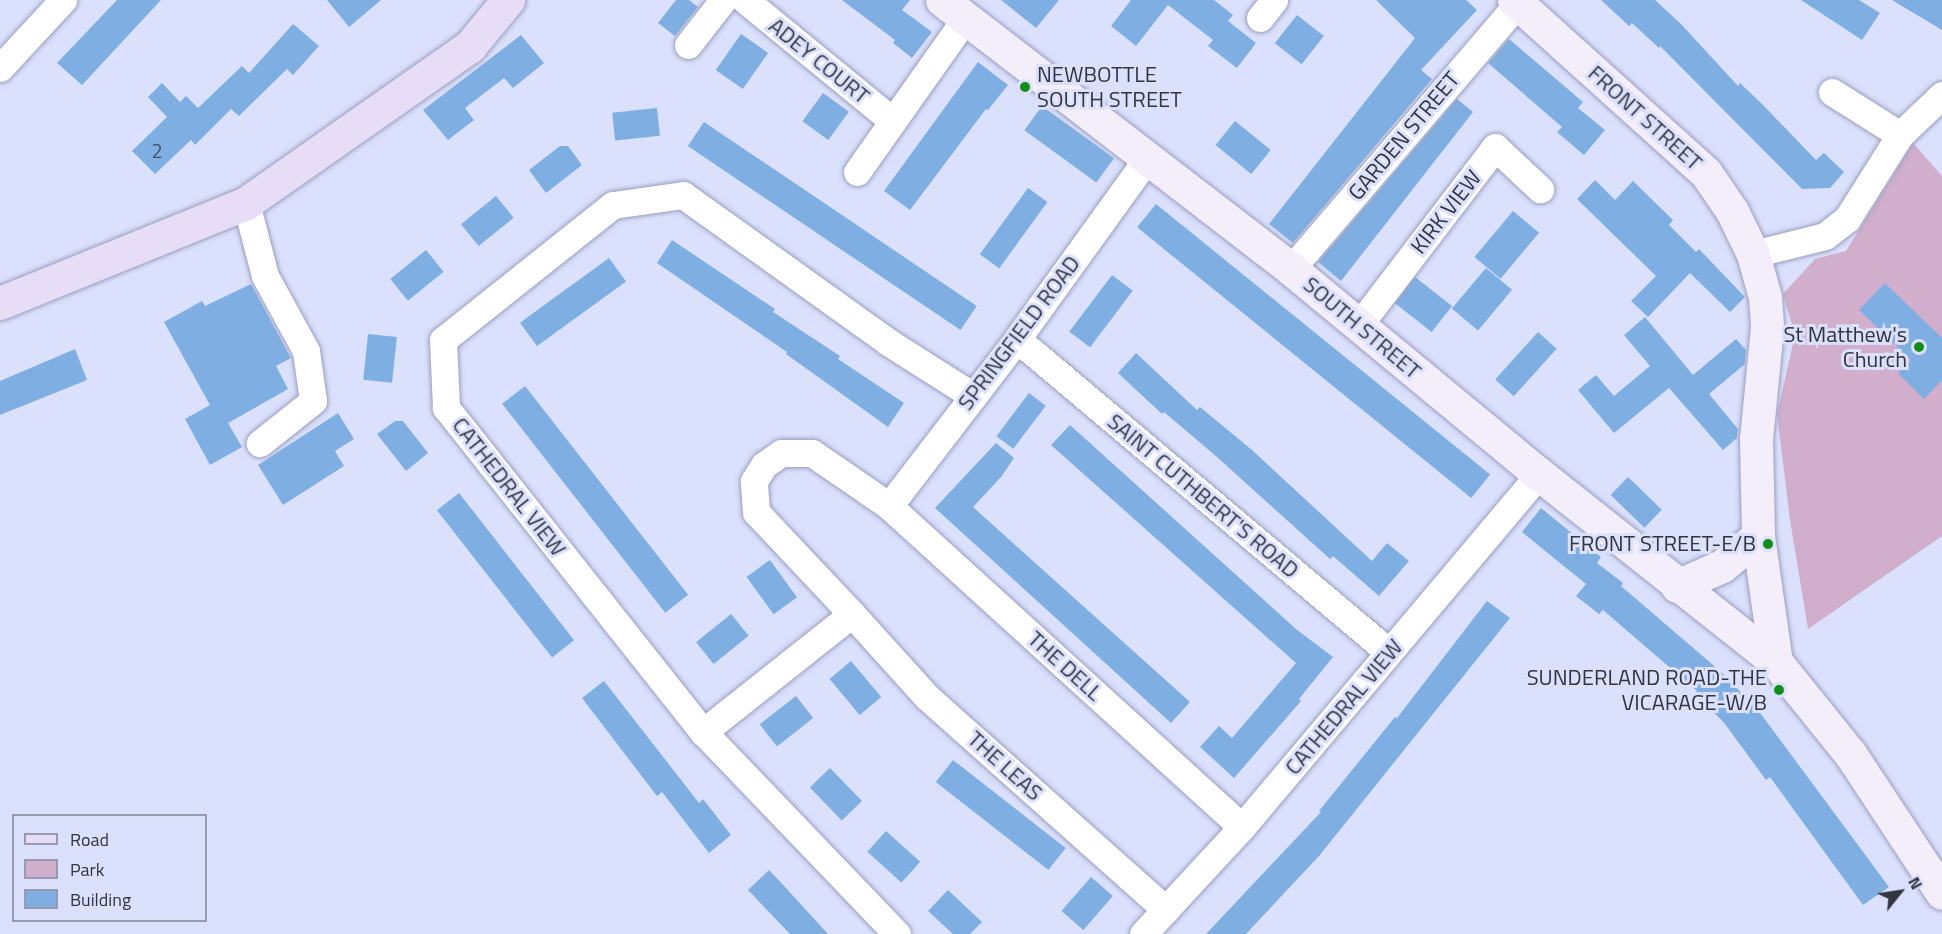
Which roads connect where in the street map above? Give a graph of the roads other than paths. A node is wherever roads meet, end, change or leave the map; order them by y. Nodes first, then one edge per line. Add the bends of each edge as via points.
1 (63, 0) edge
2 (508, 0) edge
3 (723, 0) edge
4 (745, 0) edge
5 (1517, 1) edge
6 (954, 10) edge
7 (688, 45) dead end
8 (0, 68) edge
9 (1832, 92) dead end
10 (1942, 95) edge
11 (893, 121) junction
12 (1900, 135) junction
13 (1147, 159) junction
14 (857, 172) dead end
15 (1540, 189) dead end
16 (246, 203) junction
17 (1754, 254) junction
18 (1291, 269) junction
19 (0, 303) edge
20 (1359, 325) junction
21 (1017, 339) junction
22 (973, 396) junction
23 (260, 443) dead end
24 (1539, 474) junction
25 (889, 506) junction
26 (1758, 536) junction
27 (1677, 586) junction
28 (852, 614) junction
29 (1389, 652) junction
30 (1776, 662) junction
31 (703, 732) junction
32 (1242, 827) junction
33 (1942, 893) edge
34 (1166, 910) junction
35 (897, 934) edge
36 (1143, 934) edge

1 - 8 street
2 - 16 main road via 470,46
3 - 7 street
4 - 11 street, ADEY COURT
5 - 17 street, FRONT STREET via 1706,173
5 - 18 street, GARDEN STREET
6 - 11 street, ADEY COURT
6 - 13 street, SOUTH STREET
9 - 12 street
10 - 12 street
11 - 14 street, ADEY COURT
12 - 17 street via 1847,219 1825,236
13 - 18 street, SOUTH STREET
13 - 21 street, SPRINGFIELD ROAD
15 - 20 street, KIRK VIEW via 1496,147
16 - 19 main road
16 - 23 street via 265,276 306,351 313,401
17 - 26 street, FRONT STREET via 1765,297 1767,327 1756,439
18 - 20 street, SOUTH STREET
20 - 24 street, SOUTH STREET
21 - 22 street, SPRINGFIELD ROAD
21 - 29 street, SAINT CUTHBERT'S ROAD
22 - 25 street, SPRINGFIELD ROAD
22 - 31 street, CATHEDRAL VIEW via 888,342 683,195 613,205 443,340 446,408
24 - 27 street, SOUTH STREET
24 - 29 street, CATHEDRAL VIEW
25 - 28 street, THE DELL via 812,453 781,453 764,465 754,481 756,512
25 - 32 street, THE DELL
26 - 27 street via 1722,566
26 - 30 street, FRONT STREET
27 - 30 street, SOUTH STREET
28 - 31 street
28 - 34 street, THE LEAS via 927,697
29 - 32 street, CATHEDRAL VIEW
30 - 33 street, SOUTH STREET via 1851,755
31 - 35 street, CATHEDRAL VIEW
32 - 34 street, CATHEDRAL VIEW
34 - 36 street, CATHEDRAL VIEW

